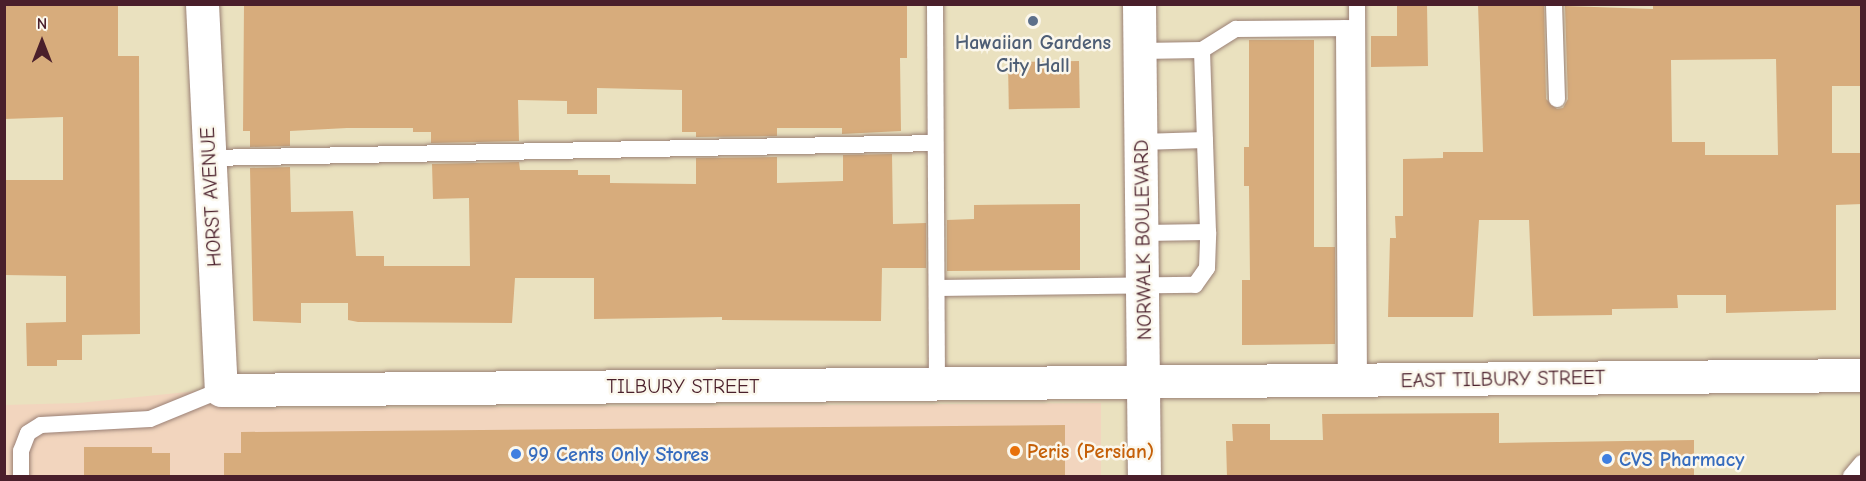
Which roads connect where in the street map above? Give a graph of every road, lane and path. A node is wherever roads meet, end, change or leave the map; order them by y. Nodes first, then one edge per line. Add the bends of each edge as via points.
1 (202, 4) edge
2 (935, 4) edge
3 (1139, 4) edge
4 (1358, 4) edge
5 (1554, 4) edge
6 (1351, 28) junction
7 (1202, 50) junction
8 (1140, 51) junction
9 (1557, 99) dead end
10 (1205, 140) junction
11 (1141, 142) junction
12 (935, 143) junction
13 (209, 158) junction
14 (1208, 232) junction
15 (1143, 233) junction
16 (1144, 283) junction
17 (937, 288) junction
18 (1862, 375) edge
19 (1145, 382) junction
20 (1352, 382) junction
21 (937, 383) junction
22 (220, 390) junction
23 (1862, 463) edge
24 (21, 477) edge
25 (1144, 477) edge
26 (1851, 477) edge

1 - 13 street, HORST AVENUE
2 - 12 lane
3 - 8 street, NORWALK BOULEVARD
4 - 6 lane
5 - 9 lane
6 - 7 lane via 1236,29
6 - 20 lane
7 - 8 lane
7 - 10 lane
8 - 11 street, NORWALK BOULEVARD
10 - 11 lane
10 - 14 lane
11 - 15 street, NORWALK BOULEVARD
12 - 13 lane
12 - 17 lane
13 - 22 street, HORST AVENUE
14 - 15 lane
14 - 16 lane via 1207,268 1195,285
15 - 16 street, NORWALK BOULEVARD
16 - 17 lane
16 - 19 street, NORWALK BOULEVARD
17 - 21 lane
18 - 20 street, EAST TILBURY STREET
19 - 20 street, EAST TILBURY STREET
19 - 21 street, TILBURY STREET
19 - 25 street, NORWALK BOULEVARD
21 - 22 street, TILBURY STREET
22 - 24 lane via 150,419 41,425 28,433 21,451
23 - 26 lane

